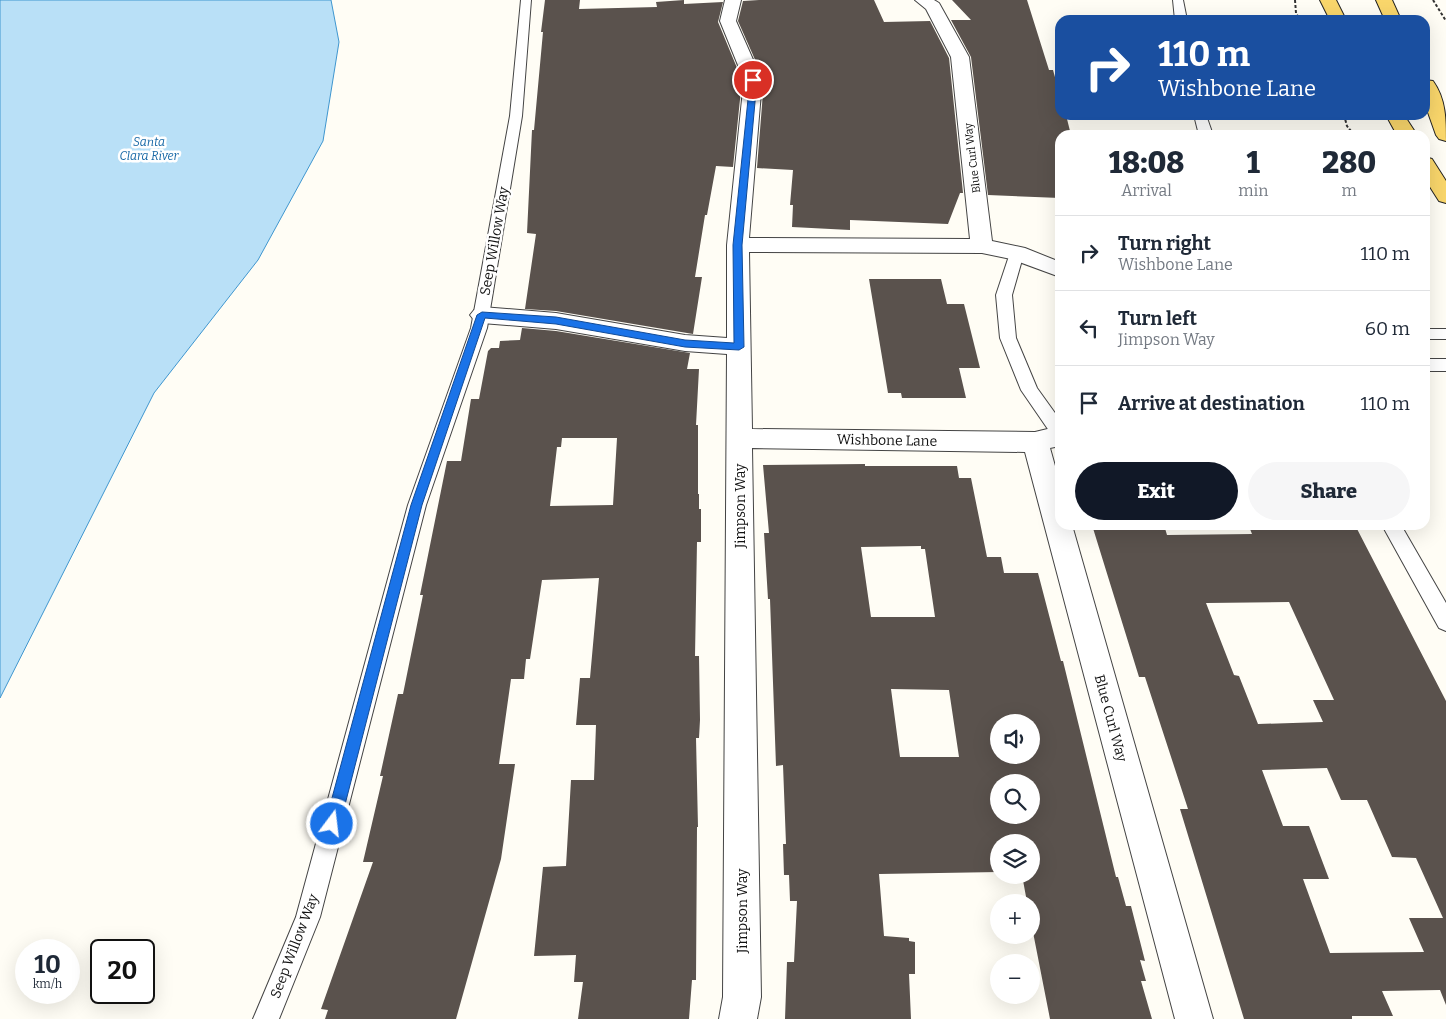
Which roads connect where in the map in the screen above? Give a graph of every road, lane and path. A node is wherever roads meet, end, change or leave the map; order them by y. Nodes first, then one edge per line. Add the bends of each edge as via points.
1 (526, 0) edge
2 (733, 0) edge
3 (923, 0) edge
4 (1178, 0) edge
5 (1294, 0) edge
6 (1328, 0) edge
7 (1384, 0) edge
8 (1433, 0) edge
9 (1180, 15) edge
10 (1297, 15) edge
11 (1336, 15) edge
12 (1391, 15) edge
13 (1446, 21) edge
14 (1430, 88) edge
15 (1430, 93) edge
16 (1446, 110) edge
17 (1446, 135) edge
18 (1430, 171) edge
19 (1446, 197) edge
20 (738, 245) junction
21 (982, 246) junction
22 (1017, 253) junction
23 (1055, 268) edge
24 (482, 315) junction
25 (1430, 334) edge
26 (1446, 334) edge
27 (739, 347) junction
28 (1430, 364) edge
29 (1446, 365) edge
30 (1052, 437) edge
31 (740, 438) junction
32 (1055, 449) edge
33 (1075, 530) edge
34 (1394, 530) edge
35 (1446, 622) edge
36 (266, 1019) edge
37 (738, 1019) edge
38 (1194, 1019) edge

1 - 24 lane, Seep Willow Way via 516,116
2 - 20 street, Jimpson Way via 728,21 753,80
3 - 21 street, Blue Curl Way via 933,6 960,57
4 - 9 lane
5 - 10 path
6 - 11 main road
7 - 12 main road
8 - 13 path
14 - 16 main road
15 - 17 main road
18 - 19 main road
20 - 21 street
20 - 27 street, Jimpson Way
21 - 22 street
22 - 23 street
22 - 30 lane via 1004,295 1008,338
24 - 27 street via 556,321 685,343
24 - 36 lane, Seep Willow Way via 416,505 308,917
25 - 26 lane
27 - 31 street, Jimpson Way
28 - 29 lane
30 - 31 street, Wishbone Lane
30 - 32 street, Blue Curl Way
31 - 37 street, Jimpson Way via 742,997
33 - 38 street, Blue Curl Way
34 - 35 lane

